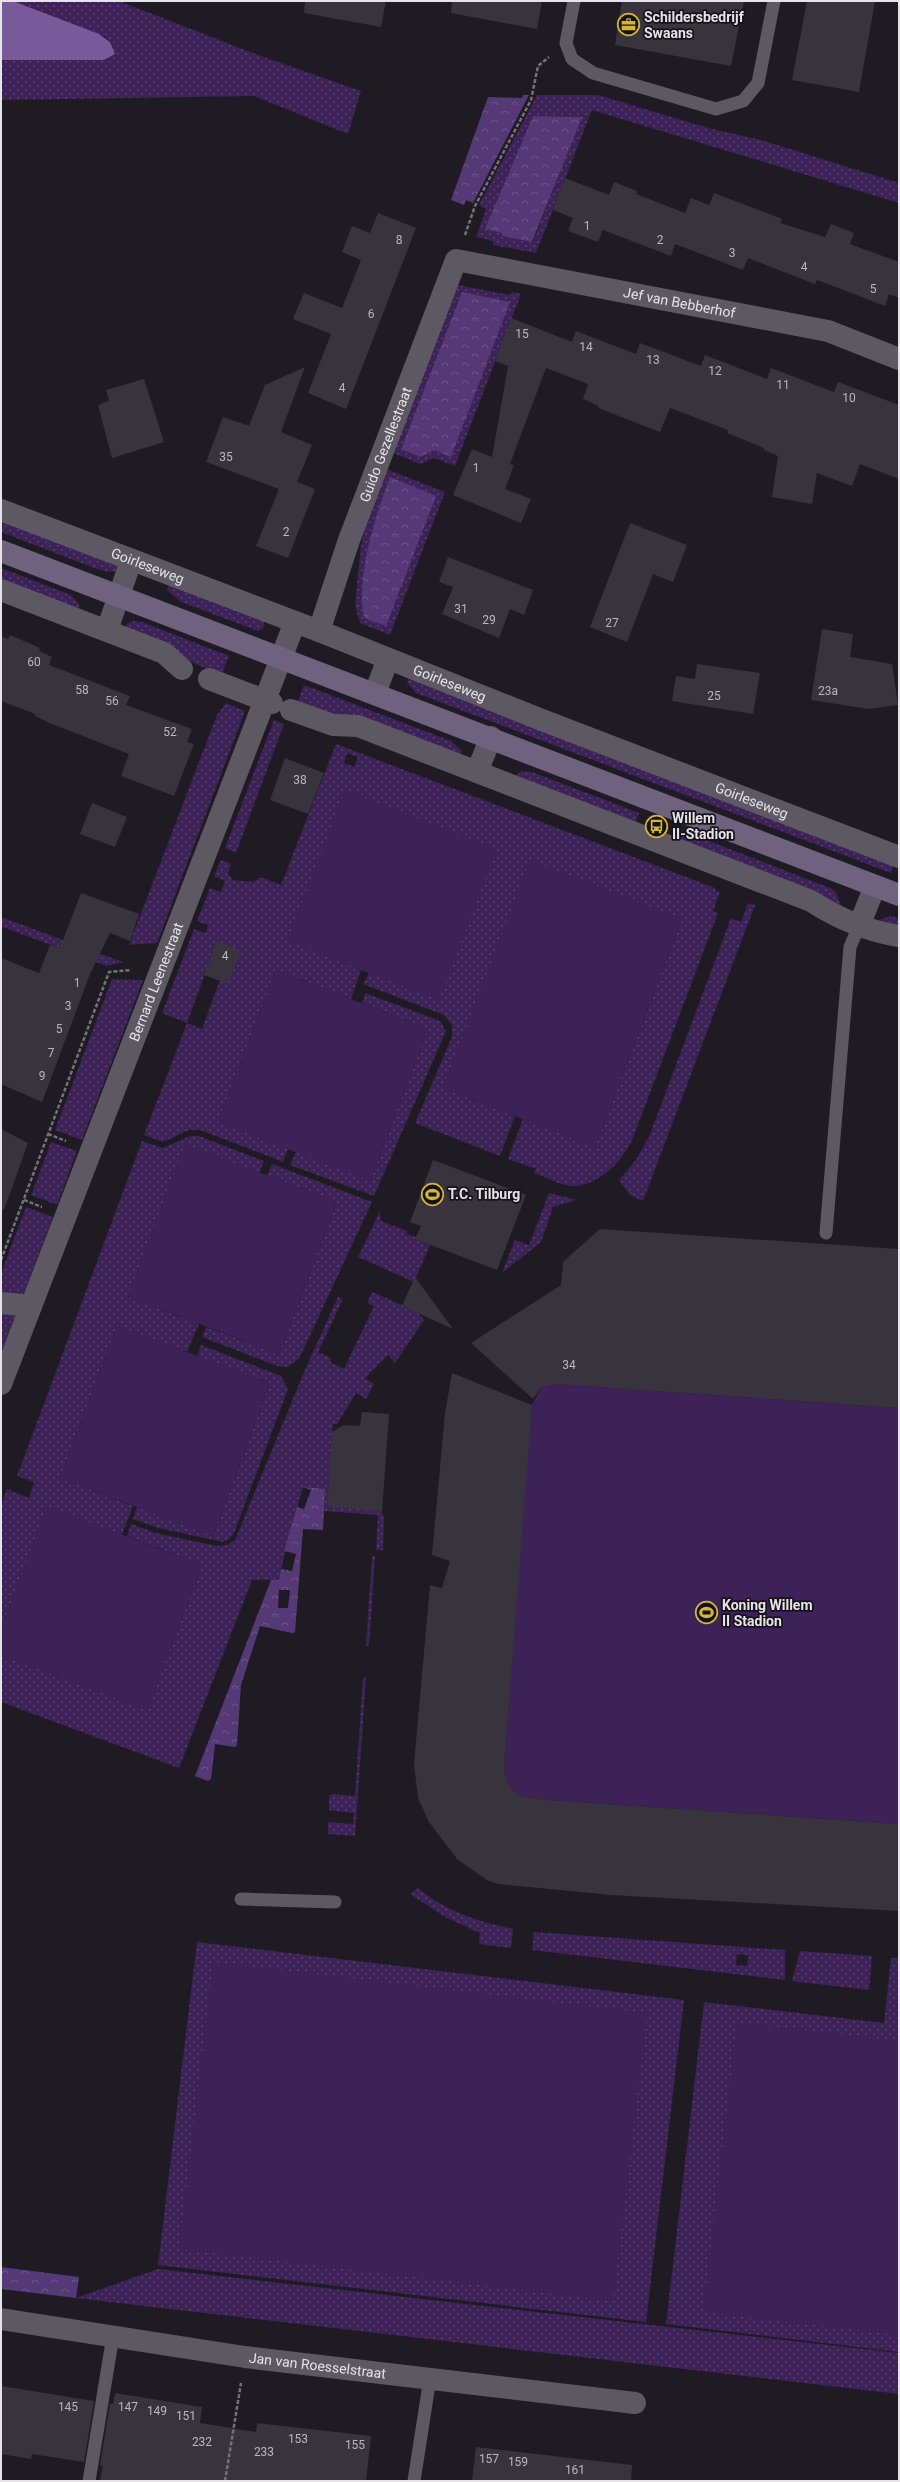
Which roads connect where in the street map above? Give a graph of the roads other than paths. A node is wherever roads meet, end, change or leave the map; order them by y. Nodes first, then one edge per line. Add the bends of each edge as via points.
1 (574, 1) edge
2 (774, 1) edge
3 (456, 260) joint
4 (899, 359) edge
5 (1, 510) edge
6 (1, 551) edge
7 (131, 561) junction
8 (1, 590) edge
9 (118, 596) junction
10 (294, 622) junction
11 (107, 630) junction
12 (319, 631) junction
13 (282, 657) junction
14 (388, 659) junction
15 (182, 669) dead end
16 (209, 679) dead end
17 (375, 693) junction
18 (276, 704) junction
19 (491, 738) junction
20 (477, 772) junction
21 (899, 857) edge
22 (876, 886) junction
23 (899, 895) edge
24 (859, 926) junction
25 (899, 936) edge
26 (826, 1233) dead end
27 (1, 1303) edge
28 (31, 1306) junction
29 (1, 1384) edge
30 (241, 1899) dead end
31 (335, 1902) dead end
32 (1, 2319) edge
33 (113, 2336) junction
34 (430, 2378) junction
35 (635, 2403) dead end
36 (89, 2481) edge
37 (414, 2481) edge

1 - 2 lane via 566,43 572,59 593,73 716,109 743,101 758,82
3 - 4 street, Jef van Bebberhof via 828,331
3 - 12 street, Guido Gezellestraat via 349,540
5 - 7 street, Goirleseweg
6 - 9 street
7 - 9 street
7 - 10 street, Goirleseweg
8 - 11 street
9 - 11 street
9 - 13 street
10 - 12 street, Goirleseweg
10 - 13 street, Bernard Leenestraat
11 - 15 street via 164,653
12 - 14 street, Goirleseweg
13 - 17 street
13 - 18 street, Bernard Leenestraat
14 - 17 street
14 - 21 street, Goirleseweg
16 - 18 street
17 - 19 street
18 - 20 street via 333,725 358,726
18 - 28 street, Bernard Leenestraat via 157,978
19 - 20 street
19 - 22 street
20 - 24 street via 811,901 834,916
22 - 23 street
22 - 24 street
24 - 25 street via 874,932
24 - 26 lane via 850,947
27 - 28 street
28 - 29 street, Bernard Leenestraat
30 - 31 lane
32 - 33 street, Jan van Roesselstraat
33 - 34 street, Jan van Roesselstraat via 245,2357
33 - 36 lane
34 - 35 street, Jan van Roesselstraat
34 - 37 lane

